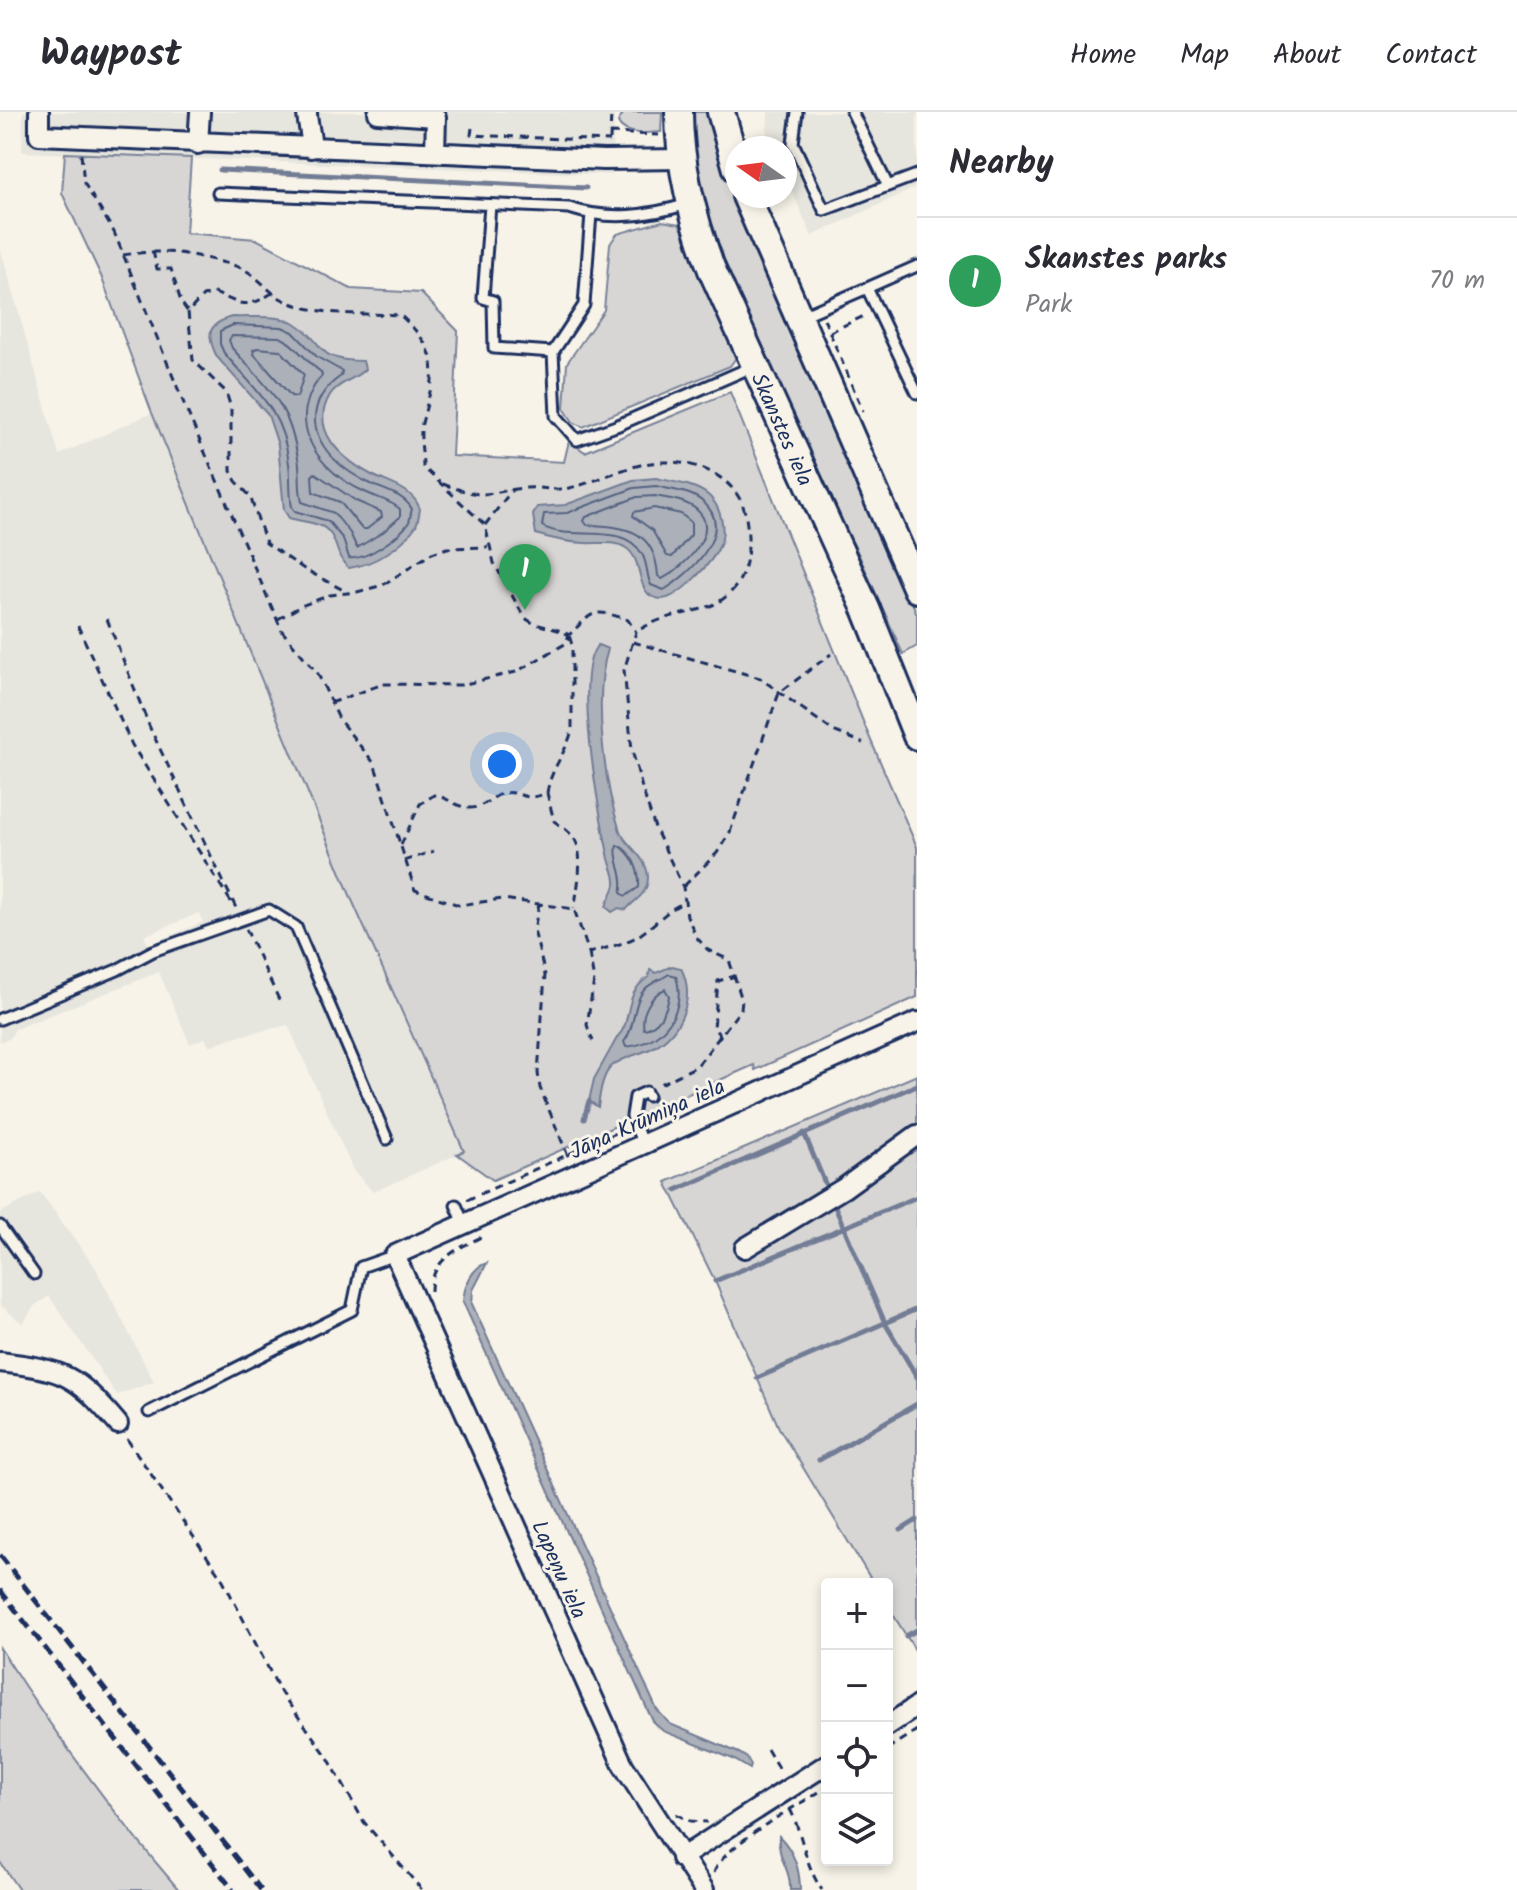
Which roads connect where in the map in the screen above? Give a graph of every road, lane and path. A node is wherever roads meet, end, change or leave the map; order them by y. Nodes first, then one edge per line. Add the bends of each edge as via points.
1 (39, 112) edge
2 (200, 112) edge
3 (307, 112) edge
4 (320, 112) edge
5 (617, 112) edge
6 (721, 112) edge
7 (797, 112) edge
8 (852, 112) edge
9 (378, 113) edge
10 (611, 114) edge
11 (672, 123) edge
12 (472, 128) dead end
13 (728, 136) edge
14 (82, 138) junction
15 (312, 140) junction
16 (610, 141) dead end
17 (198, 144) junction
18 (435, 152) junction
19 (683, 159) junction
20 (917, 175) edge
21 (888, 186) junction
22 (218, 193) dead end
23 (691, 203) junction
24 (490, 205) junction
25 (751, 208) edge
26 (591, 214) junction
27 (153, 251) junction
28 (123, 255) junction
29 (917, 266) edge
30 (867, 288) junction
31 (272, 293) junction
32 (877, 310) junction
33 (188, 312) junction
34 (798, 319) junction
35 (830, 332) dead end
36 (553, 352) junction
37 (754, 366) junction
38 (917, 393) edge
39 (440, 484) junction
40 (512, 490) junction
41 (485, 525) junction
42 (488, 547) junction
43 (917, 589) edge
44 (347, 592) junction
45 (107, 619) dead end
46 (278, 619) junction
47 (78, 626) dead end
48 (636, 632) junction
49 (569, 635) junction
50 (633, 642) junction
51 (831, 654) dead end
52 (779, 693) junction
53 (909, 693) edge
54 (331, 703) junction
55 (917, 736) edge
56 (863, 743) dead end
57 (547, 793) junction
58 (400, 846) junction
59 (434, 851) dead end
60 (404, 861) junction
61 (683, 887) junction
62 (685, 902) junction
63 (539, 904) junction
64 (574, 909) junction
65 (241, 919) junction
66 (589, 953) junction
67 (735, 976) junction
68 (281, 1004) dead end
69 (0, 1019) edge
70 (917, 1022) edge
71 (721, 1037) junction
72 (593, 1041) dead end
73 (647, 1094) joint
74 (635, 1124) junction
75 (917, 1135) edge
76 (387, 1139) dead end
77 (643, 1146) junction
78 (567, 1155) junction
79 (456, 1205) joint
80 (0, 1226) edge
81 (465, 1226) junction
82 (490, 1232) dead end
83 (745, 1248) dead end
84 (395, 1255) junction
85 (34, 1274) dead end
86 (431, 1294) dead end
87 (0, 1362) edge
88 (149, 1412) dead end
89 (118, 1424) joint
90 (916, 1708) edge
91 (893, 1722) edge
92 (917, 1730) edge
93 (893, 1745) edge
94 (767, 1749) dead end
95 (821, 1768) edge
96 (784, 1779) dead end
97 (821, 1791) edge
98 (786, 1803) dead end
99 (667, 1807) dead end
100 (790, 1810) junction
101 (714, 1819) dead end
102 (690, 1821) junction
103 (694, 1825) dead end
104 (681, 1858) junction
105 (703, 1889) edge
106 (422, 1890) edge
107 (822, 1890) edge

1 - 14 street via 39,135
2 - 17 street
3 - 15 street
4 - 15 street
5 - 10 path
6 - 13 main road
7 - 21 lane via 793,143 824,210
8 - 21 lane
9 - 18 street via 436,117
10 - 11 path via 610,134
11 - 19 main road, Skanstes iela
12 - 16 path via 471,135
14 - 17 street
14 - 28 path via 84,183
15 - 17 street
15 - 18 street
18 - 19 street
19 - 23 main road, Skanstes iela
20 - 21 lane
22 - 24 lane
23 - 26 lane via 641,216
23 - 37 main road, Skanstes iela via 712,270
24 - 26 lane via 569,208
24 - 36 lane via 483,298 493,301 494,348
25 - 34 main road
26 - 36 lane via 584,305
27 - 28 path
27 - 31 path via 188,253 244,269
27 - 33 path via 157,269 171,269
28 - 46 path
29 - 30 lane
30 - 32 lane
30 - 34 lane
31 - 33 path via 253,304 237,305 215,293 203,296
31 - 39 path via 335,314 400,315 411,325 422,339 434,374 421,426 423,467
32 - 35 path
32 - 38 lane
33 - 44 path via 193,360 226,392 231,471 250,496 266,543
34 - 43 main road
36 - 37 lane via 556,416 577,440
37 - 53 main road, Skanstes iela
39 - 40 path via 480,494
39 - 41 path
40 - 41 path
40 - 48 path via 566,489 654,462 687,464 725,480 738,495 749,536 748,560 732,590 700,610 670,615
41 - 42 path
42 - 44 path via 447,548 383,585
42 - 49 path via 524,617
44 - 46 path
45 - 65 path via 150,728
46 - 54 path via 318,674
47 - 65 path via 132,745
48 - 49 path via 628,620 595,612
48 - 50 path
49 - 54 path via 565,644 516,672 461,685 383,684
49 - 57 path via 572,730
50 - 52 path via 760,678
50 - 61 path via 624,670 632,750 655,828
51 - 52 path
52 - 56 path via 833,731
52 - 61 path via 730,832
53 - 55 main road, Skanstes iela
54 - 58 path via 374,763
57 - 58 path via 533,799 505,793 466,808 434,795 420,804
57 - 64 path via 554,821 577,844
58 - 60 path
59 - 60 path
60 - 63 path via 415,890 449,903 503,899
61 - 62 path
62 - 66 path via 641,934
62 - 67 path via 697,938 729,960
63 - 64 path
63 - 78 path via 534,930 545,975 538,1073
64 - 66 path
65 - 68 path
65 - 69 lane via 153,951
65 - 76 lane via 269,910 296,927
66 - 72 path via 594,980 587,1025
67 - 71 path via 741,1009
67 - 71 path via 718,981 714,1028
70 - 77 street, Jāņa Krūmiņa iela
71 - 73 path via 697,1066
73 - 74 lane via 635,1097
74 - 77 lane
74 - 78 path
75 - 83 street via 844,1188
77 - 81 street, Jāņa Krūmiņa iela
78 - 79 path
79 - 81 lane
80 - 85 lane
81 - 84 street, Jāņa Krūmiņa iela
82 - 86 path via 447,1254 435,1271
84 - 88 lane via 361,1267 352,1310
84 - 104 street, Lapeņu iela via 623,1765
87 - 89 street via 46,1368 72,1378
89 - 106 path via 223,1580 281,1693 327,1756 364,1822
90 - 91 street
92 - 93 path
94 - 96 path
95 - 104 street
97 - 100 path
98 - 100 path
99 - 102 path
100 - 105 path via 717,1860 713,1881
100 - 107 path via 810,1871
101 - 102 path
102 - 103 path
104 - 105 street, Lapeņu iela

